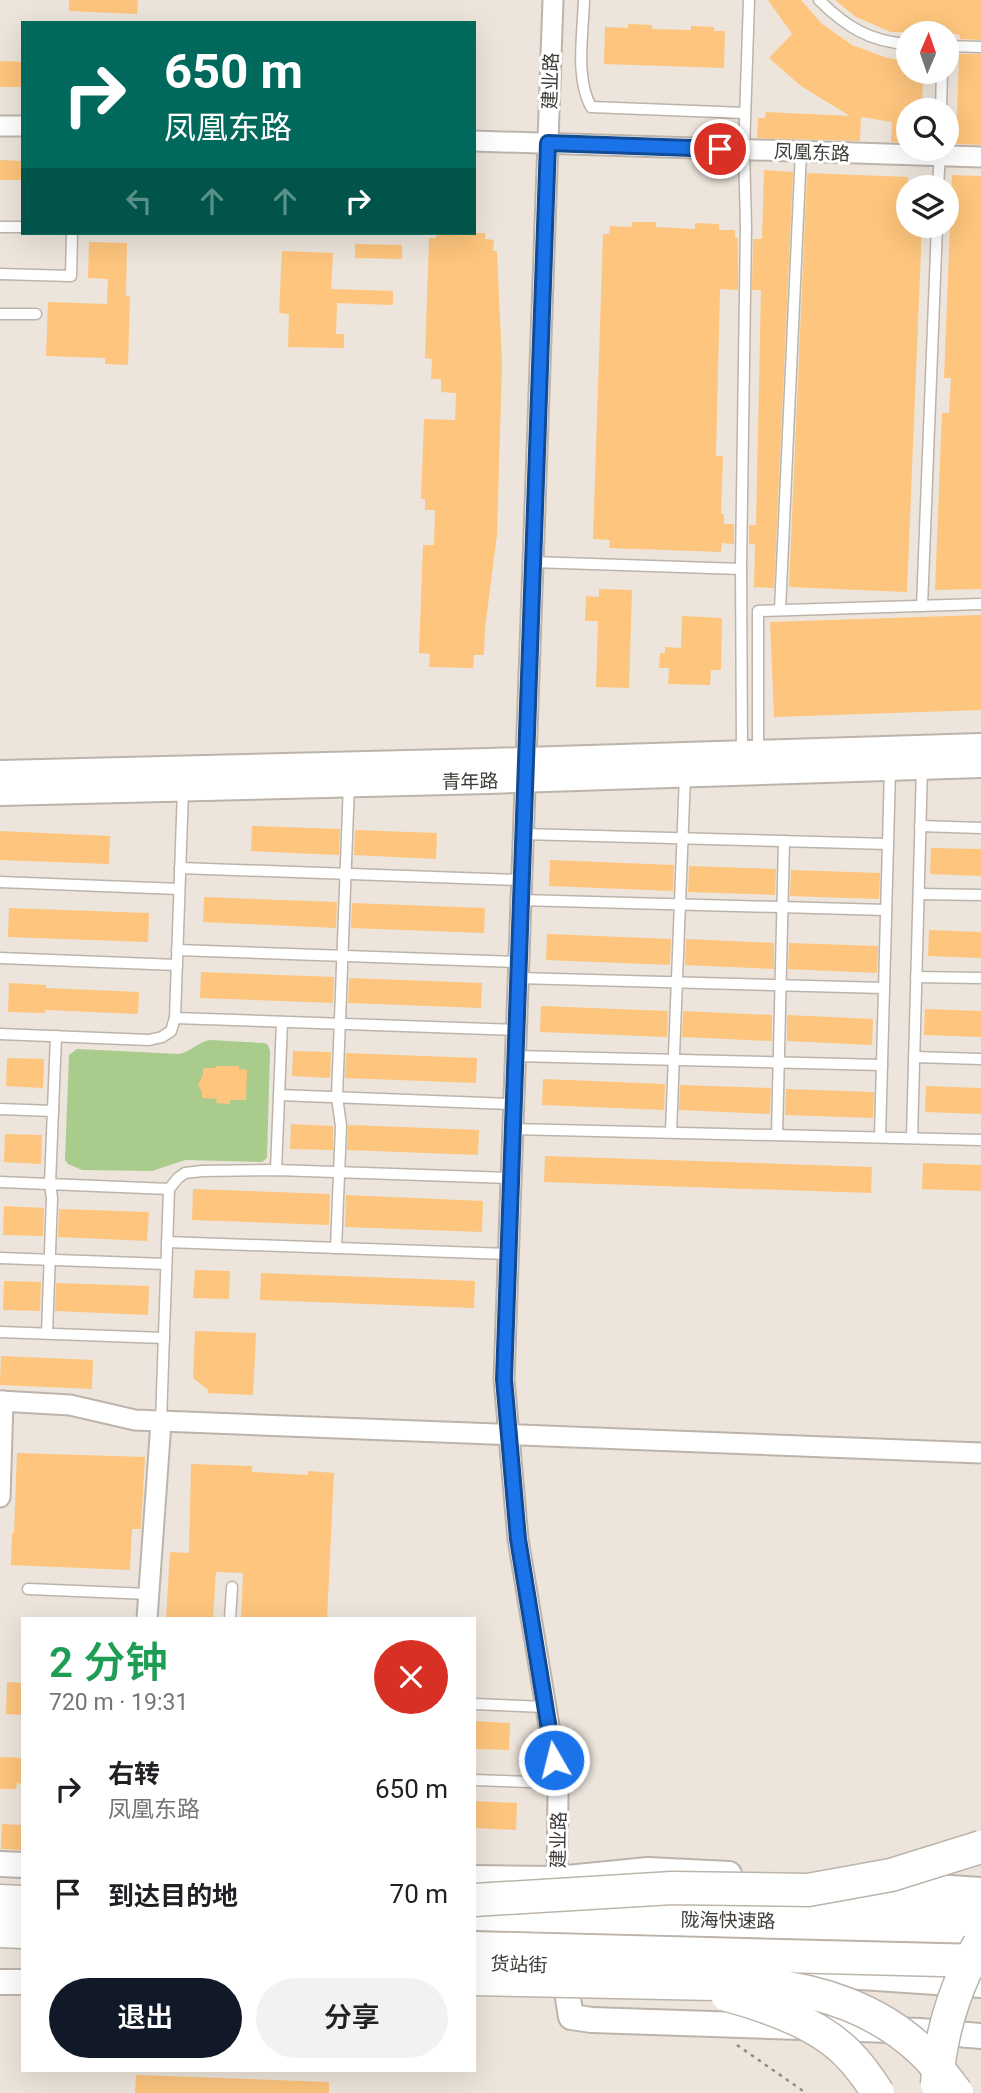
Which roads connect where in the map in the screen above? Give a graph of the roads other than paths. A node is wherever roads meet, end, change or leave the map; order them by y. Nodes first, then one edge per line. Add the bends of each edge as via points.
1 (553, 0) edge
2 (584, 0) edge
3 (749, 0) edge
4 (819, 0) edge
5 (896, 43) edge
6 (959, 46) edge
7 (981, 47) edge
8 (745, 113) junction
9 (0, 125) edge
10 (21, 126) edge
11 (476, 141) edge
12 (548, 143) junction
13 (744, 150) junction
14 (801, 151) junction
15 (896, 152) edge
16 (959, 154) edge
17 (981, 157) edge
18 (0, 227) edge
19 (21, 227) edge
20 (72, 235) edge
21 (937, 238) edge
22 (0, 274) edge
23 (0, 314) edge
24 (36, 314) dead end
25 (533, 562) junction
26 (741, 569) junction
27 (981, 604) edge
28 (922, 606) junction
29 (780, 610) junction
30 (981, 746) edge
31 (750, 753) junction
32 (981, 765) edge
33 (922, 767) junction
34 (890, 768) junction
35 (525, 770) junction
36 (0, 773) edge
37 (685, 775) junction
38 (349, 784) junction
39 (183, 788) junction
40 (0, 793) edge
41 (920, 827) junction
42 (981, 828) edge
43 (523, 834) junction
44 (682, 838) junction
45 (785, 841) junction
46 (888, 844) junction
47 (180, 868) junction
48 (346, 874) junction
49 (520, 880) junction
50 (0, 882) edge
51 (179, 889) junction
52 (919, 894) junction
53 (981, 895) edge
54 (520, 900) junction
55 (680, 904) junction
56 (783, 907) junction
57 (886, 910) junction
58 (177, 950) junction
59 (343, 956) junction
60 (0, 958) edge
61 (177, 965) junction
62 (517, 970) junction
63 (916, 976) junction
64 (981, 978) edge
65 (677, 982) junction
66 (781, 985) junction
67 (884, 988) junction
68 (175, 1018) junction
69 (282, 1022) junction
70 (340, 1024) junction
71 (515, 1030) junction
72 (0, 1034) edge
73 (56, 1036) junction
74 (514, 1055) junction
75 (914, 1057) junction
76 (981, 1059) edge
77 (674, 1060) junction
78 (779, 1063) junction
79 (882, 1065) junction
80 (279, 1096) junction
81 (337, 1097) junction
82 (513, 1104) junction
83 (0, 1109) edge
84 (53, 1111) junction
85 (512, 1129) junction
86 (671, 1132) junction
87 (776, 1135) junction
88 (880, 1137) junction
89 (912, 1138) junction
90 (981, 1140) edge
91 (276, 1170) junction
92 (339, 1172) junction
93 (510, 1178) junction
94 (0, 1182) edge
95 (50, 1184) junction
96 (169, 1189) junction
97 (167, 1242) junction
98 (336, 1248) junction
99 (508, 1254) junction
100 (0, 1258) edge
101 (50, 1259) junction
102 (166, 1264) junction
103 (0, 1332) edge
104 (47, 1333) junction
105 (164, 1338) junction
106 (1, 1401) edge
107 (161, 1422) junction
108 (508, 1434) junction
109 (981, 1453) edge
110 (0, 1497) edge
111 (232, 1587) dead end
112 (28, 1589) dead end
113 (149, 1594) junction
114 (147, 1617) edge
115 (230, 1617) edge
116 (476, 1704) edge
117 (546, 1707) junction
118 (476, 1780) edge
119 (557, 1783) junction
120 (981, 1847) edge
121 (0, 1864) edge
122 (21, 1865) edge
123 (476, 1878) edge
124 (557, 1879) junction
125 (981, 1890) edge
126 (476, 1900) edge
127 (0, 1901) edge
128 (21, 1902) edge
129 (981, 1910) edge
130 (476, 1914) edge
131 (981, 1927) edge
132 (0, 1931) edge
133 (21, 1932) edge
134 (981, 1939) edge
135 (476, 1948) edge
136 (981, 1961) edge
137 (476, 1963) edge
138 (563, 1966) junction
139 (476, 1979) edge
140 (0, 1982) edge
141 (21, 1982) edge
142 (682, 1982) junction
143 (981, 1985) edge
144 (981, 2036) edge
145 (878, 2093) edge
146 (937, 2093) edge
147 (957, 2093) edge

1 - 12 street, 建业路
2 - 8 lane via 581,79 591,107
3 - 8 lane
4 - 5 lane via 850,27
6 - 7 lane
8 - 13 lane
9 - 10 street
11 - 12 street, 凤凰东路
12 - 13 street, 凤凰东路
12 - 25 street, 建业路
13 - 14 street, 凤凰东路
13 - 26 lane
14 - 15 street, 凤凰东路
14 - 29 lane
16 - 17 street, 凤凰东路
18 - 19 lane
20 - 22 lane via 71,276
21 - 28 lane
23 - 24 lane
25 - 26 lane
25 - 35 street, 建业路
26 - 31 lane
27 - 28 lane
28 - 29 lane
29 - 31 lane via 758,611
30 - 31 street, 青年路
31 - 35 street, 青年路
32 - 33 street, 青年路
33 - 34 street, 青年路
33 - 41 lane
34 - 37 street, 青年路
34 - 46 lane
35 - 36 street, 青年路
35 - 37 street, 青年路
35 - 38 street, 青年路
35 - 43 street, 建业路
37 - 44 lane
38 - 39 street, 青年路
38 - 48 lane
39 - 40 street, 青年路
39 - 47 lane
41 - 42 lane
41 - 52 lane
43 - 44 lane
43 - 49 street, 建业路
44 - 45 lane
44 - 55 lane
45 - 46 lane
45 - 56 lane
46 - 57 lane
47 - 48 lane
47 - 51 lane
48 - 49 lane
48 - 59 lane
49 - 54 street, 建业路
50 - 51 lane
51 - 58 lane
52 - 53 lane
52 - 63 lane
54 - 55 lane
54 - 62 street, 建业路
55 - 56 lane
55 - 65 lane
56 - 57 lane
56 - 66 lane
57 - 67 lane
58 - 59 lane
58 - 61 lane
59 - 62 lane
59 - 70 lane
60 - 61 lane
61 - 68 lane
62 - 65 lane
62 - 71 street, 建业路
63 - 64 lane
63 - 75 lane
65 - 66 lane
65 - 77 lane
66 - 67 lane
66 - 78 lane
67 - 79 lane
68 - 69 lane
68 - 73 lane via 171,1031 149,1040
69 - 70 lane
69 - 80 lane
70 - 71 lane
70 - 81 lane
71 - 74 street, 建业路
72 - 73 lane
73 - 84 lane
74 - 77 lane
74 - 82 street, 建业路
75 - 76 lane
75 - 89 lane
77 - 78 lane
77 - 86 lane
78 - 79 lane
78 - 87 lane
79 - 88 lane
80 - 81 lane
80 - 91 lane
81 - 82 lane
81 - 92 lane
82 - 85 street, 建业路
83 - 84 lane
84 - 95 lane
85 - 86 lane
85 - 93 street, 建业路
86 - 87 lane
87 - 88 lane
88 - 89 lane
89 - 90 lane
91 - 92 lane
91 - 96 lane via 185,1174
92 - 93 lane
92 - 98 lane
93 - 99 street, 建业路
94 - 95 lane
95 - 96 lane
95 - 101 lane
96 - 97 lane
97 - 98 lane
97 - 102 lane
98 - 99 lane
99 - 108 street, 建业路 via 504,1379
100 - 101 lane
101 - 102 lane
101 - 104 lane
102 - 105 lane
103 - 104 lane
104 - 105 lane
105 - 107 lane
106 - 107 street via 71,1405
106 - 110 street
107 - 108 street
107 - 113 street
108 - 109 street
108 - 117 street, 建业路 via 518,1539
111 - 115 lane
112 - 113 lane
113 - 114 street
116 - 117 lane
117 - 119 street, 建业路
118 - 119 lane
119 - 124 street, 建业路
120 - 126 highway, bridge via 891,1875 808,1890 672,1888
121 - 122 street
123 - 124 street
124 - 125 street via 648,1870
124 - 129 street via 671,1900
127 - 128 highway
130 - 131 highway, 陇海快速路
132 - 133 highway
134 - 146 highway, bridge via 956,1993 940,2053
135 - 136 highway, 陇海快速路, bridge
137 - 138 street, 货站街
138 - 143 street, 货站街
138 - 144 street via 571,2017
139 - 142 highway, bridge
140 - 141 street
142 - 145 highway, bridge via 779,2011 824,2035 846,2052
142 - 147 highway, bridge via 790,1987 831,1998 878,2018 905,2037 923,2051

